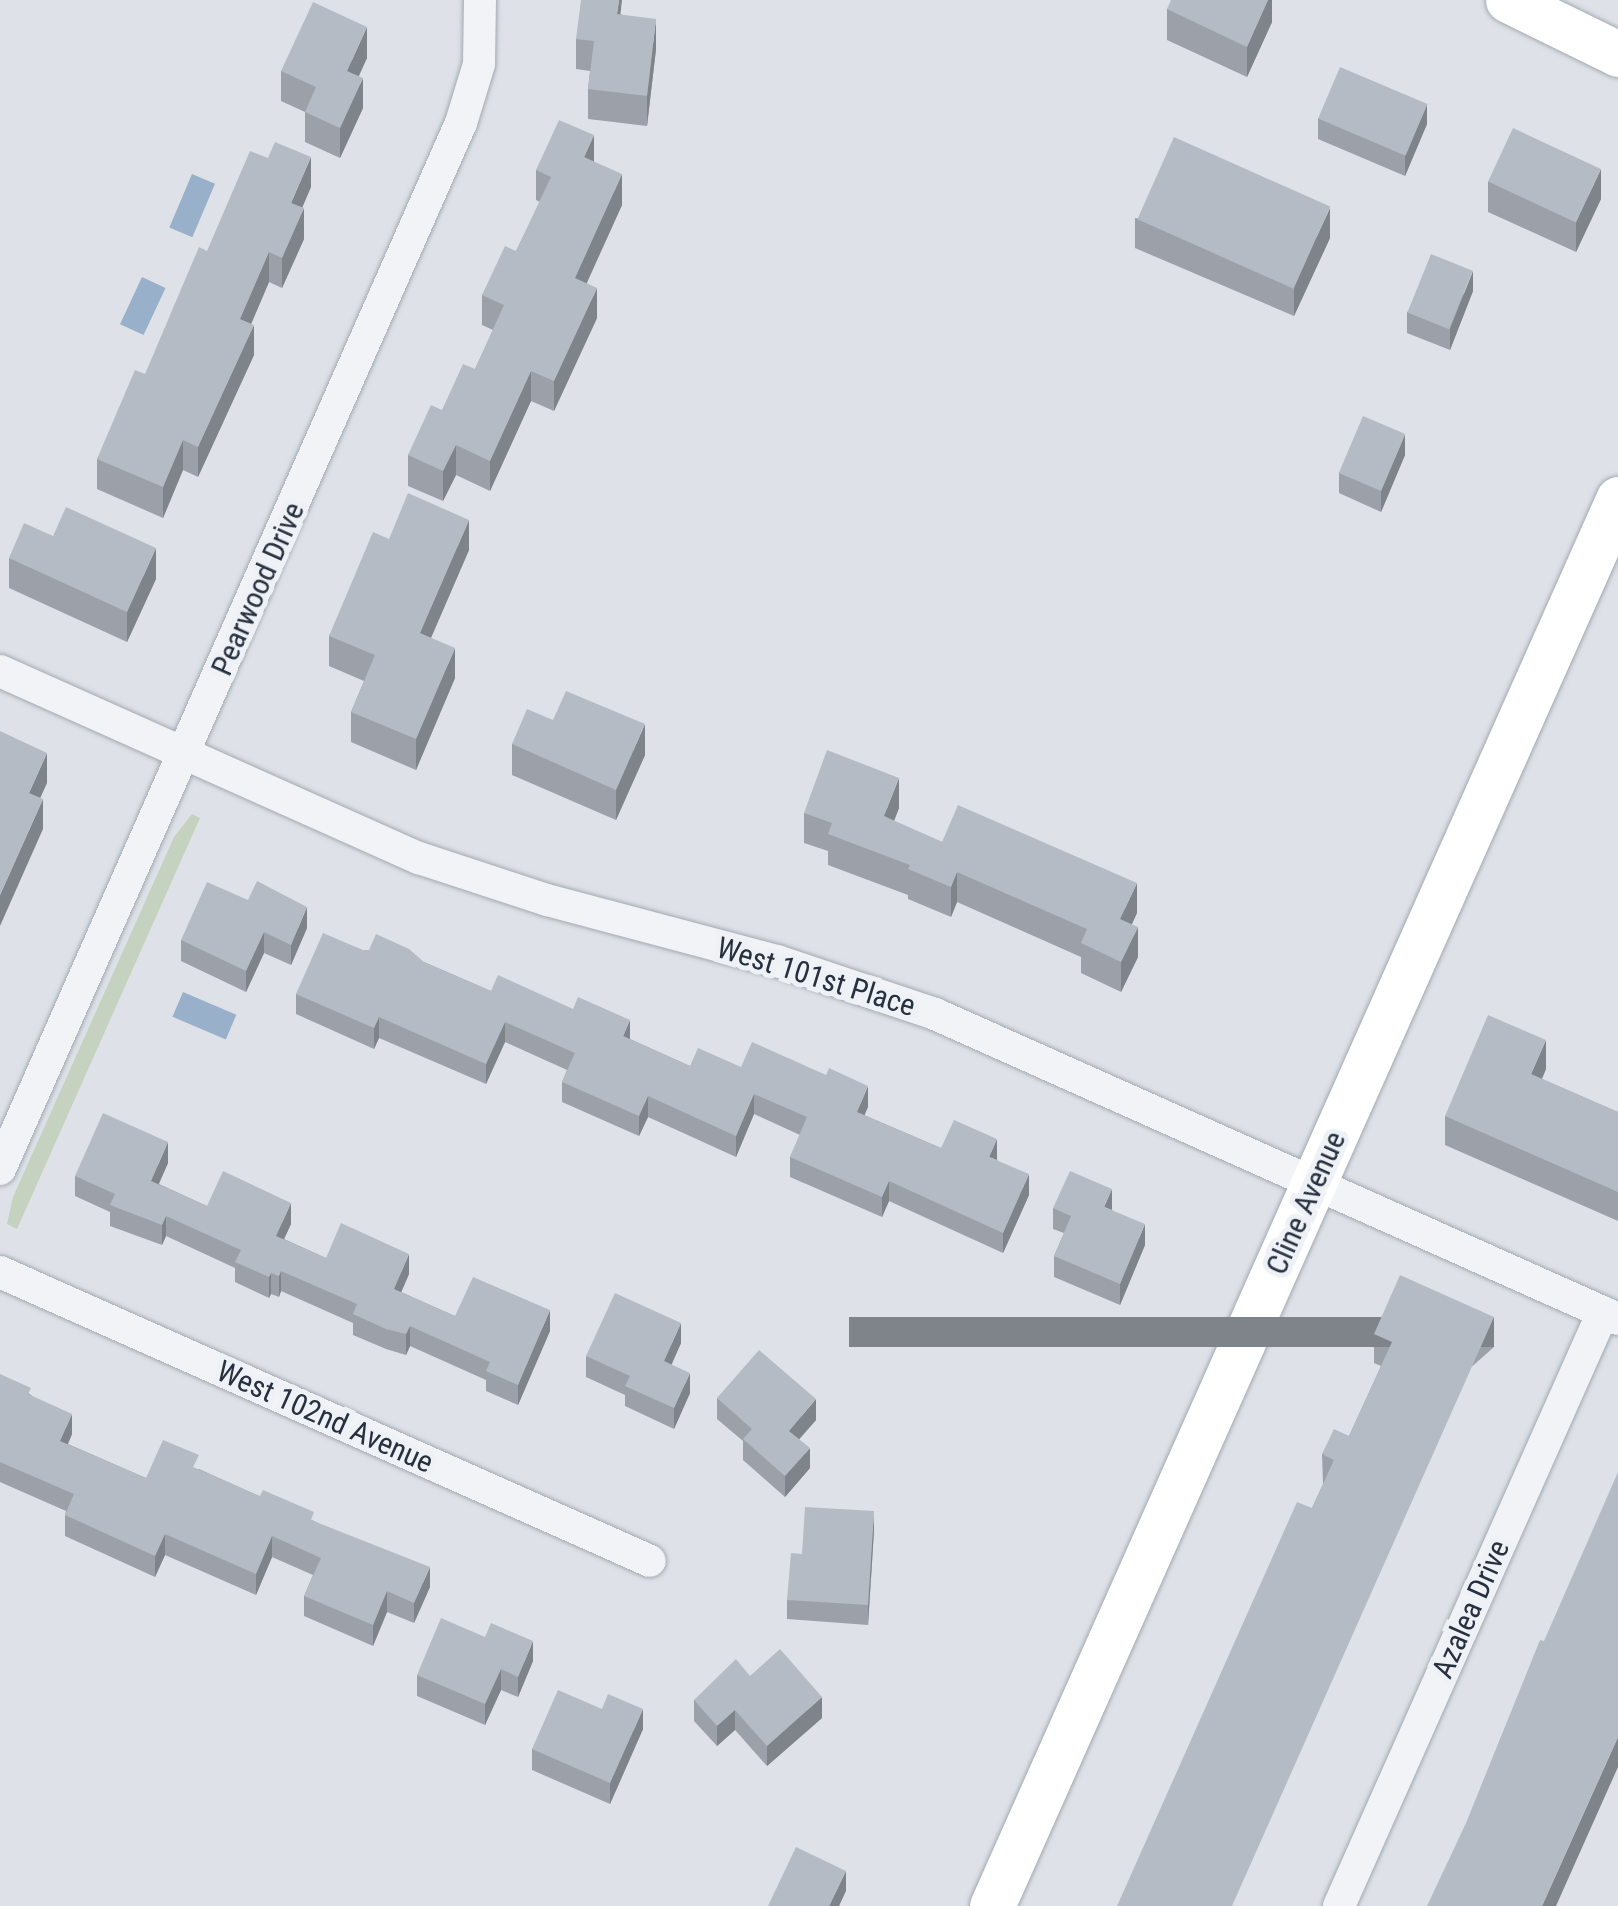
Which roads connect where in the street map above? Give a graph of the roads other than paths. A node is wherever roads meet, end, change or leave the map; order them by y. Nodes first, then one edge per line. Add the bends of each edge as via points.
1 (480, 0) edge
2 (1508, 0) edge
3 (1618, 54) edge
4 (1618, 499) edge
5 (0, 672) edge
6 (186, 753) junction
7 (0, 1170) edge
8 (1315, 1183) junction
9 (0, 1272) edge
10 (1610, 1316) edge
11 (650, 1561) dead end
12 (992, 1906) edge
13 (1339, 1906) edge

1 - 6 street, Pearwood Drive via 479,64 461,123
2 - 3 street
4 - 8 street, Cline Avenue
5 - 6 street, West 101st Place
6 - 7 street, Pearwood Drive
6 - 8 street, West 101st Place via 481,880 776,960 935,1014
8 - 10 street, West 101st Place
8 - 12 street, Cline Avenue
9 - 11 street, West 102nd Avenue
10 - 13 street, Azalea Drive

